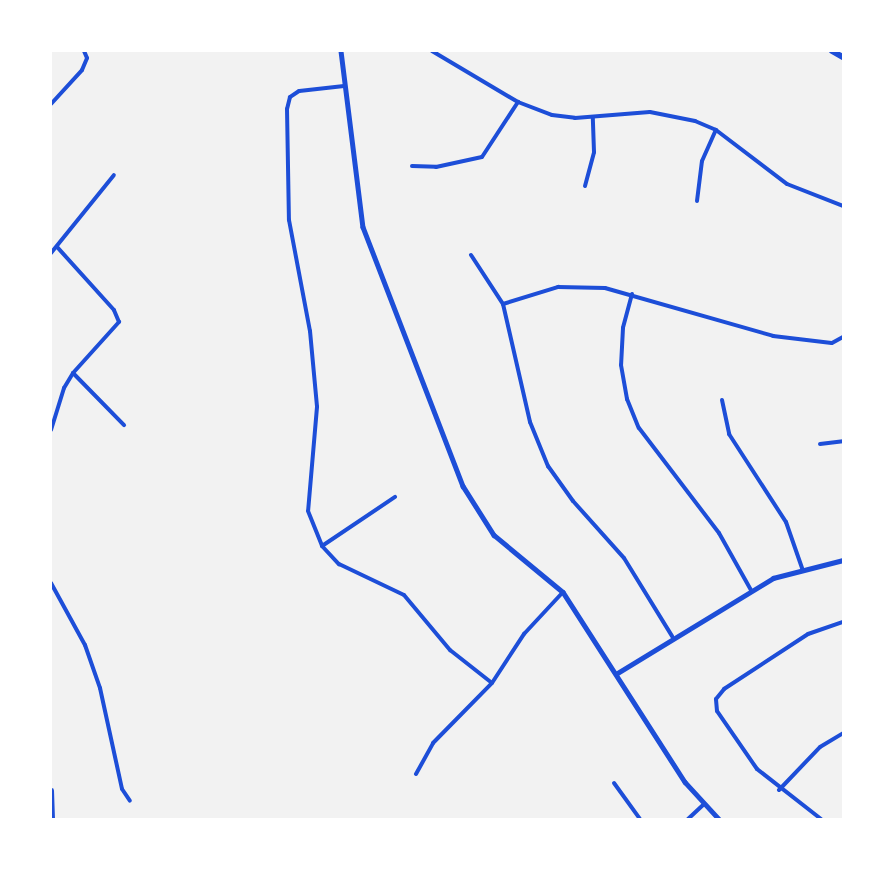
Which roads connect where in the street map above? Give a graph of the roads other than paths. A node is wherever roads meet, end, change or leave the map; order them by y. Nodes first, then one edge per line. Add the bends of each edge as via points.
1 (84, 51) edge
2 (341, 51) edge
3 (432, 51) edge
4 (832, 51) edge
5 (843, 57) edge
6 (344, 87) junction
7 (518, 102) junction
8 (51, 104) edge
9 (593, 117) junction
10 (716, 130) junction
11 (412, 166) dead end
12 (114, 176) dead end
13 (585, 186) dead end
14 (697, 201) dead end
15 (843, 206) edge
16 (57, 247) junction
17 (51, 253) edge
18 (471, 255) dead end
19 (632, 294) junction
20 (503, 303) junction
21 (843, 337) edge
22 (73, 373) junction
23 (722, 400) dead end
24 (124, 425) dead end
25 (51, 430) edge
26 (843, 441) edge
27 (820, 444) dead end
28 (395, 497) dead end
29 (322, 546) junction
30 (843, 560) edge
31 (802, 568) junction
32 (51, 584) edge
33 (751, 590) junction
34 (563, 592) junction
35 (843, 622) edge
36 (672, 636) junction
37 (616, 674) junction
38 (492, 683) junction
39 (843, 733) edge
40 (416, 774) dead end
41 (614, 783) dead end
42 (51, 790) edge
43 (779, 790) junction
44 (130, 801) dead end
45 (704, 804) junction
46 (52, 819) edge
47 (640, 819) edge
48 (687, 819) edge
49 (719, 819) edge
50 (821, 819) edge

1 - 8 street via 87,58 82,70
2 - 6 street
3 - 7 street
4 - 5 main road
6 - 29 street via 299,91 290,97 287,109 290,220 310,331 317,407 308,511
6 - 34 street via 363,226 463,486 494,535
7 - 9 street via 552,116
7 - 11 street via 482,157 436,167
9 - 10 street via 651,112 695,121
9 - 13 street via 594,152
10 - 14 street via 702,161
10 - 15 street via 787,184
12 - 16 street
16 - 17 street
16 - 22 street via 114,310 119,322
18 - 20 street via 487,273
19 - 20 street via 605,288 558,287
19 - 21 street via 773,336 832,343
19 - 33 street via 623,328 621,365 627,399 639,428 719,533
20 - 36 street via 530,422 548,466 573,501 624,558
22 - 24 street
22 - 25 street
23 - 31 street via 729,434 786,522
26 - 27 street
28 - 29 street
29 - 38 street via 356,575 404,595 450,650
30 - 31 street
31 - 33 street
32 - 44 street via 85,645 100,688 122,789
33 - 36 street
34 - 37 street
34 - 38 street via 524,634
35 - 43 street via 808,634 724,689 716,699 717,711 739,747
36 - 37 street
37 - 45 street via 685,782
38 - 40 street via 433,744
39 - 43 street via 820,747
41 - 47 street
42 - 46 main road
43 - 50 street
45 - 48 street
45 - 49 street

